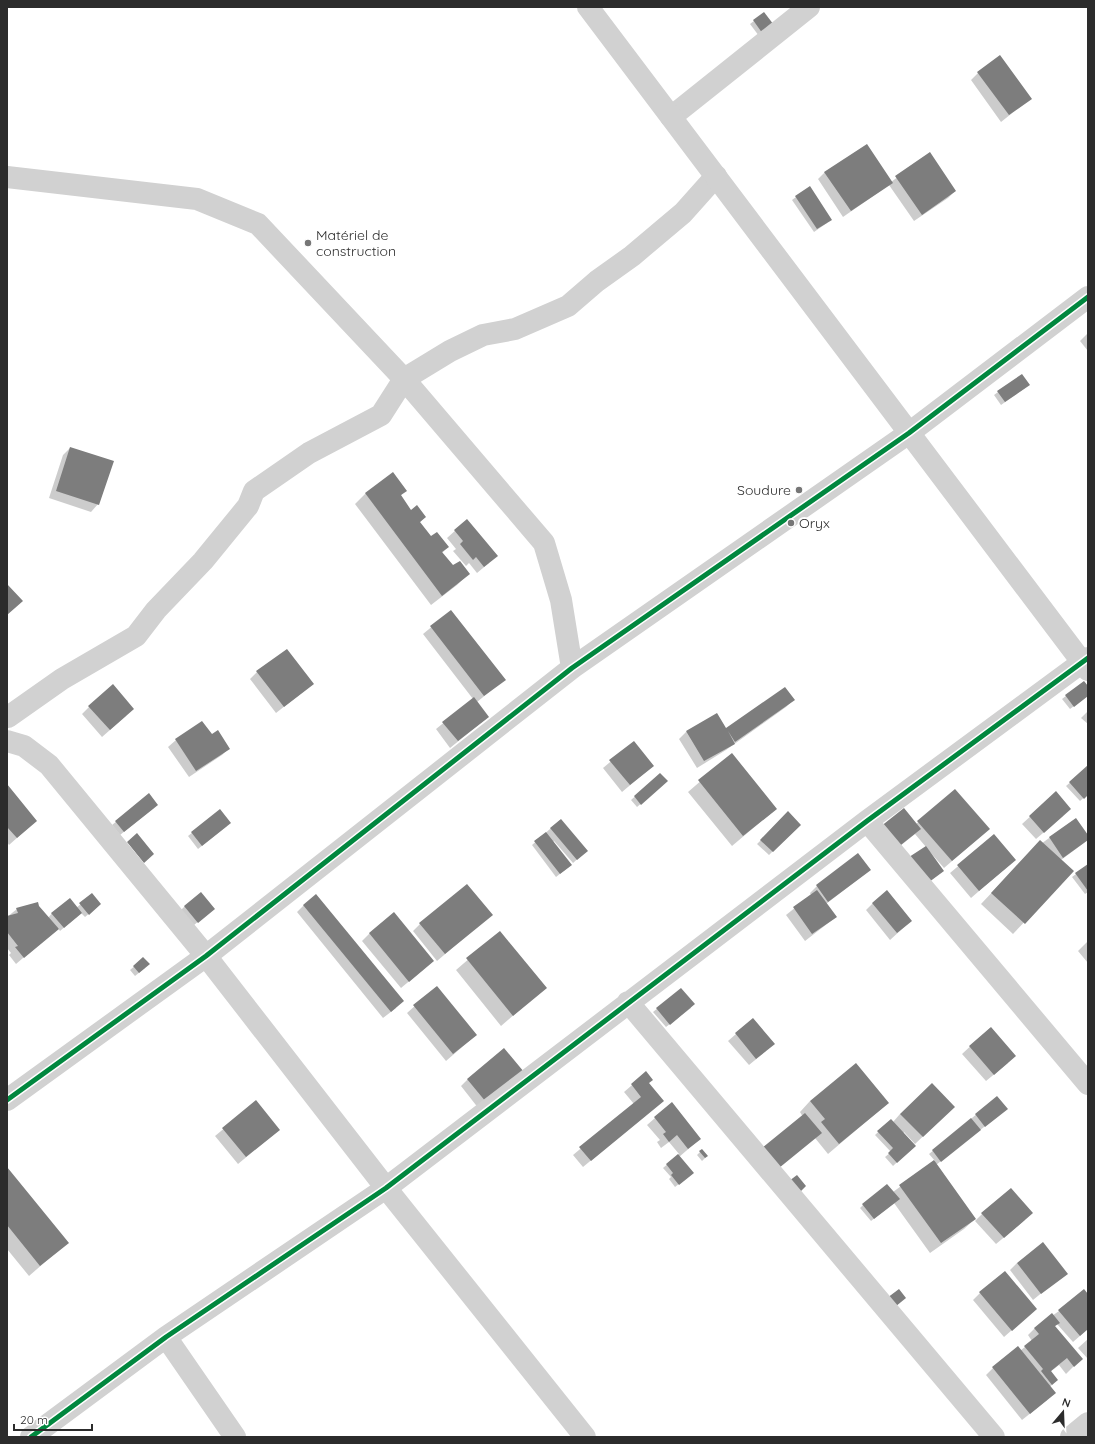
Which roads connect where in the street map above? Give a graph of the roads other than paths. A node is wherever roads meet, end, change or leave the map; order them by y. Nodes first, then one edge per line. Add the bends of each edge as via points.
1 (588, 7) edge
2 (808, 7) edge
3 (671, 117) junction
4 (716, 176) junction
5 (7, 177) edge
6 (1088, 297) edge
7 (404, 379) junction
8 (909, 433) junction
9 (1086, 664) edge
10 (572, 668) junction
11 (8, 716) edge
12 (15, 744) edge
13 (867, 822) junction
14 (206, 956) junction
15 (628, 1002) junction
16 (1088, 1084) edge
17 (7, 1100) edge
18 (386, 1188) junction
19 (166, 1337) junction
20 (1088, 1423) edge
21 (31, 1437) edge
22 (235, 1437) edge
23 (585, 1437) edge
24 (994, 1437) edge
25 (1071, 1437) edge

1 - 3 street
2 - 3 street
3 - 4 street
4 - 7 street via 683,213 568,306 515,329 483,335 450,351
4 - 8 street
5 - 7 street via 197,199 258,224
6 - 8 street
7 - 10 street via 544,543 561,600
7 - 11 street via 381,415 309,453 254,491 248,506 136,636
8 - 9 street
8 - 10 street
9 - 13 street
10 - 14 street
11 - 12 street
12 - 14 street via 49,765
13 - 15 street
13 - 16 street
14 - 17 street
14 - 18 street
15 - 18 street
15 - 24 street
18 - 19 street
18 - 23 street
19 - 21 street
19 - 22 street
20 - 25 street

